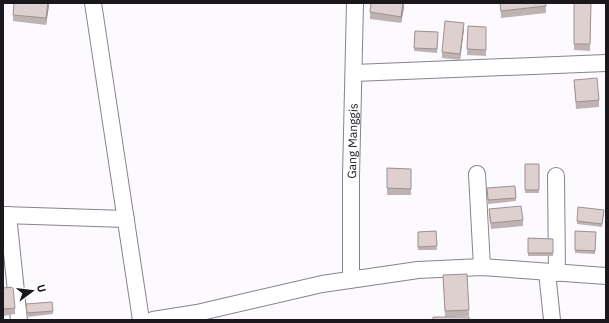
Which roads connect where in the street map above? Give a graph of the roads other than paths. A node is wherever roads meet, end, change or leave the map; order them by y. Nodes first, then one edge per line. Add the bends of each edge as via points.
1 (93, 3) edge
2 (355, 3) edge
3 (606, 63) edge
4 (354, 73) junction
5 (477, 174) dead end
6 (556, 176) dead end
7 (5, 215) edge
8 (126, 220) junction
9 (482, 267) junction
10 (552, 272) junction
11 (606, 276) edge
12 (351, 279) junction
13 (19, 320) edge
14 (141, 320) edge
15 (153, 320) edge
16 (552, 320) edge

1 - 8 street
2 - 4 street, Gang Manggis
3 - 4 street
4 - 12 street, Gang Manggis
5 - 9 street
6 - 10 street
7 - 8 street
7 - 13 street
8 - 14 street
9 - 10 street
9 - 12 street via 418,270
10 - 11 street
10 - 16 street
12 - 15 street via 197,313

